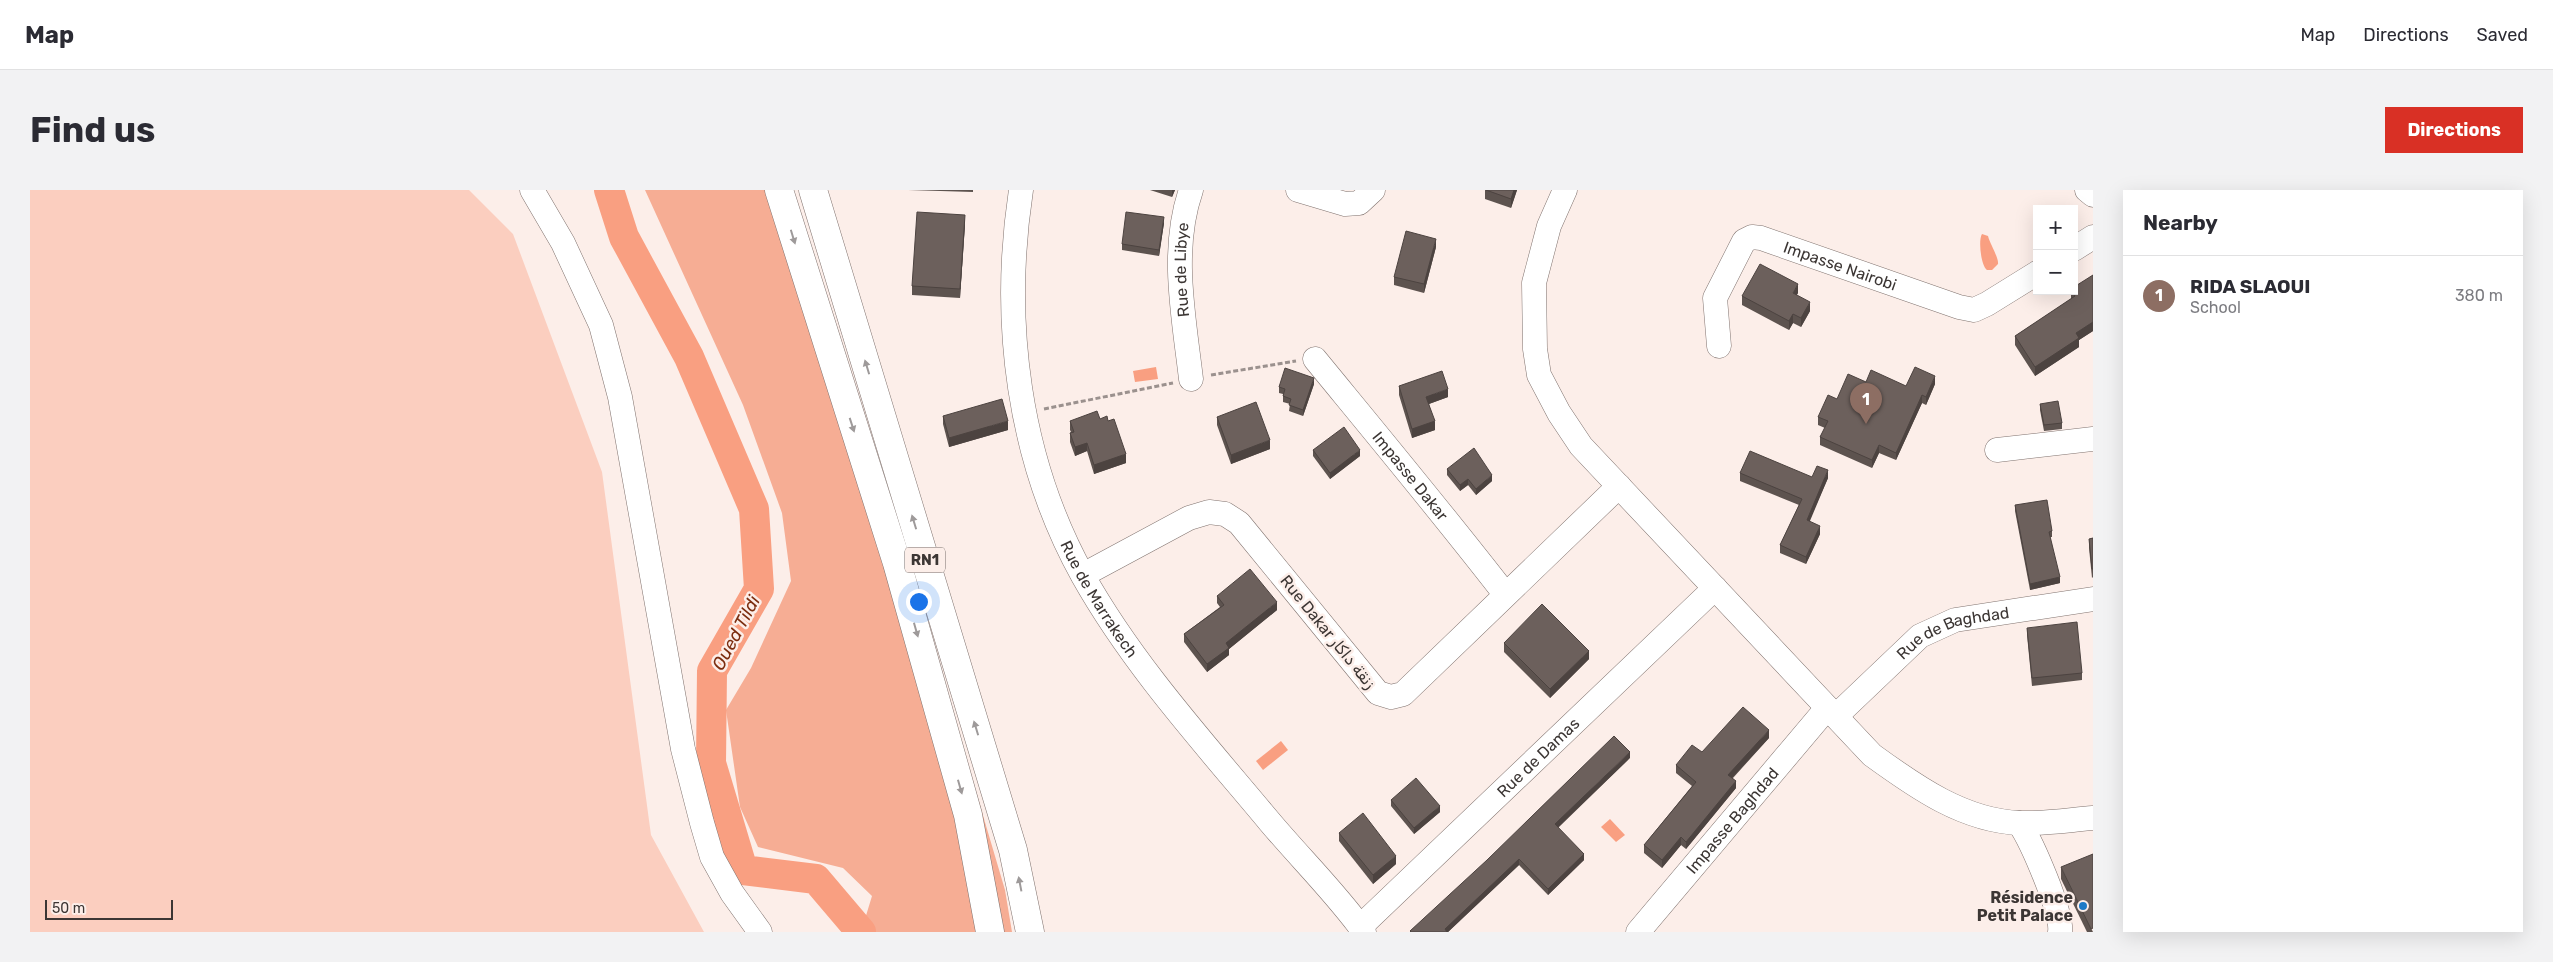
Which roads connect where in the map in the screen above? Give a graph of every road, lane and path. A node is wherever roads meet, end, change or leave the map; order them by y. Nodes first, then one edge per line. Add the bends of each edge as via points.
1 (532, 190) edge
2 (779, 190) edge
3 (813, 190) edge
4 (1021, 190) edge
5 (1191, 190) edge
6 (1298, 190) edge
7 (1373, 190) edge
8 (1565, 190) edge
9 (2087, 190) edge
10 (2093, 195) edge
11 (2093, 237) edge
12 (2078, 246) edge
13 (2033, 275) edge
14 (1719, 346) dead end
15 (1316, 358) joint
16 (1191, 379) junction
17 (1024, 414) junction
18 (2093, 439) edge
19 (1998, 450) dead end
20 (1619, 486) junction
21 (1083, 575) junction
22 (1715, 588) junction
23 (1504, 594) junction
24 (2093, 599) edge
25 (1832, 712) junction
26 (2093, 818) edge
27 (2020, 823) junction
28 (1362, 930) edge
29 (760, 932) edge
30 (990, 932) edge
31 (1030, 932) edge
32 (1638, 932) edge
33 (2060, 932) edge

1 - 29 street via 590,298 609,353 620,397 683,749 699,814 712,857 732,893
2 -> 30 highway, RN1 via 897,563 968,815
31 -> 3 highway, RN1 via 1013,850
4 - 17 street, Rue de Marrakech via 1014,234 1012,298 1014,353
5 - 16 street, Rue de Libye via 1180,264
6 - 7 street via 1344,204 1359,203
8 - 20 street via 1549,226 1534,283 1534,349 1538,375 1581,446
9 - 10 street
11 - 12 street
13 - 14 street, Impasse Nairobi via 1974,310 1752,237 1744,242 1715,298
15 - 16 path
15 - 23 street, Impasse Dakar
16 - 17 path
17 - 21 street, Rue de Marrakech via 1038,468 1057,520
18 - 19 street
20 - 22 street
20 - 23 street, Rue Dakar زنقة داكار
21 - 23 street, Rue Dakar زنقة داكار via 1189,518 1209,512 1224,514 1239,523 1378,693 1391,697 1402,694
21 - 28 street, Rue de Marrakech via 1143,666
22 - 25 street
22 - 28 street, Rue de Damas
24 - 25 street, Rue de Baghdad via 1955,620 1935,628 1920,636
25 - 27 street via 1872,755 1914,785 1948,804 1985,817
25 - 32 street, Impasse Baghdad
26 - 27 street
27 - 33 street via 2028,835 2056,909

